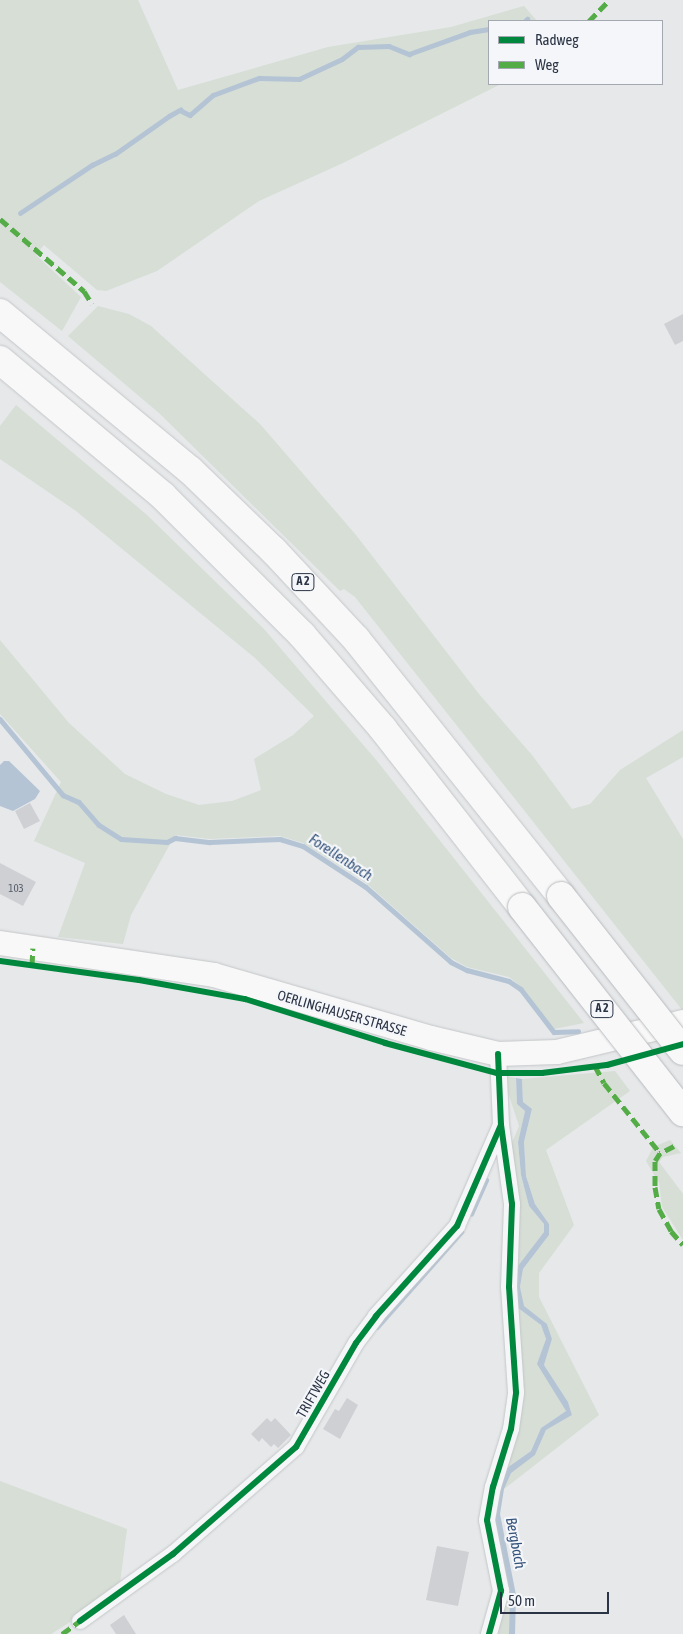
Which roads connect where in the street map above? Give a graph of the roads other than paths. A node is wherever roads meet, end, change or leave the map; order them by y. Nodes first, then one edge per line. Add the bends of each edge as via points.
1 (0, 313) edge
2 (0, 360) edge
3 (0, 944) edge
4 (683, 1022) edge
5 (683, 1051) edge
6 (498, 1054) junction
7 (683, 1112) edge
8 (501, 1125) junction
9 (80, 1621) dead end
10 (489, 1634) edge

1 - 5 highway, A 2, bridge via 190,470 274,550 356,639
2 - 7 highway, A 2, bridge via 163,496 302,635 383,729
3 - 6 main road, OERLINGHAUSER STRASSE via 214,975 430,1038
4 - 6 main road, OERLINGHAUSER STRASSE via 557,1052
6 - 8 street, TRIFTWEG
8 - 9 street, TRIFTWEG via 457,1226 361,1336 296,1447 173,1554
8 - 10 street, TRIFTWEG via 512,1204 509,1286 516,1392 511,1429 493,1488 488,1520 501,1591

